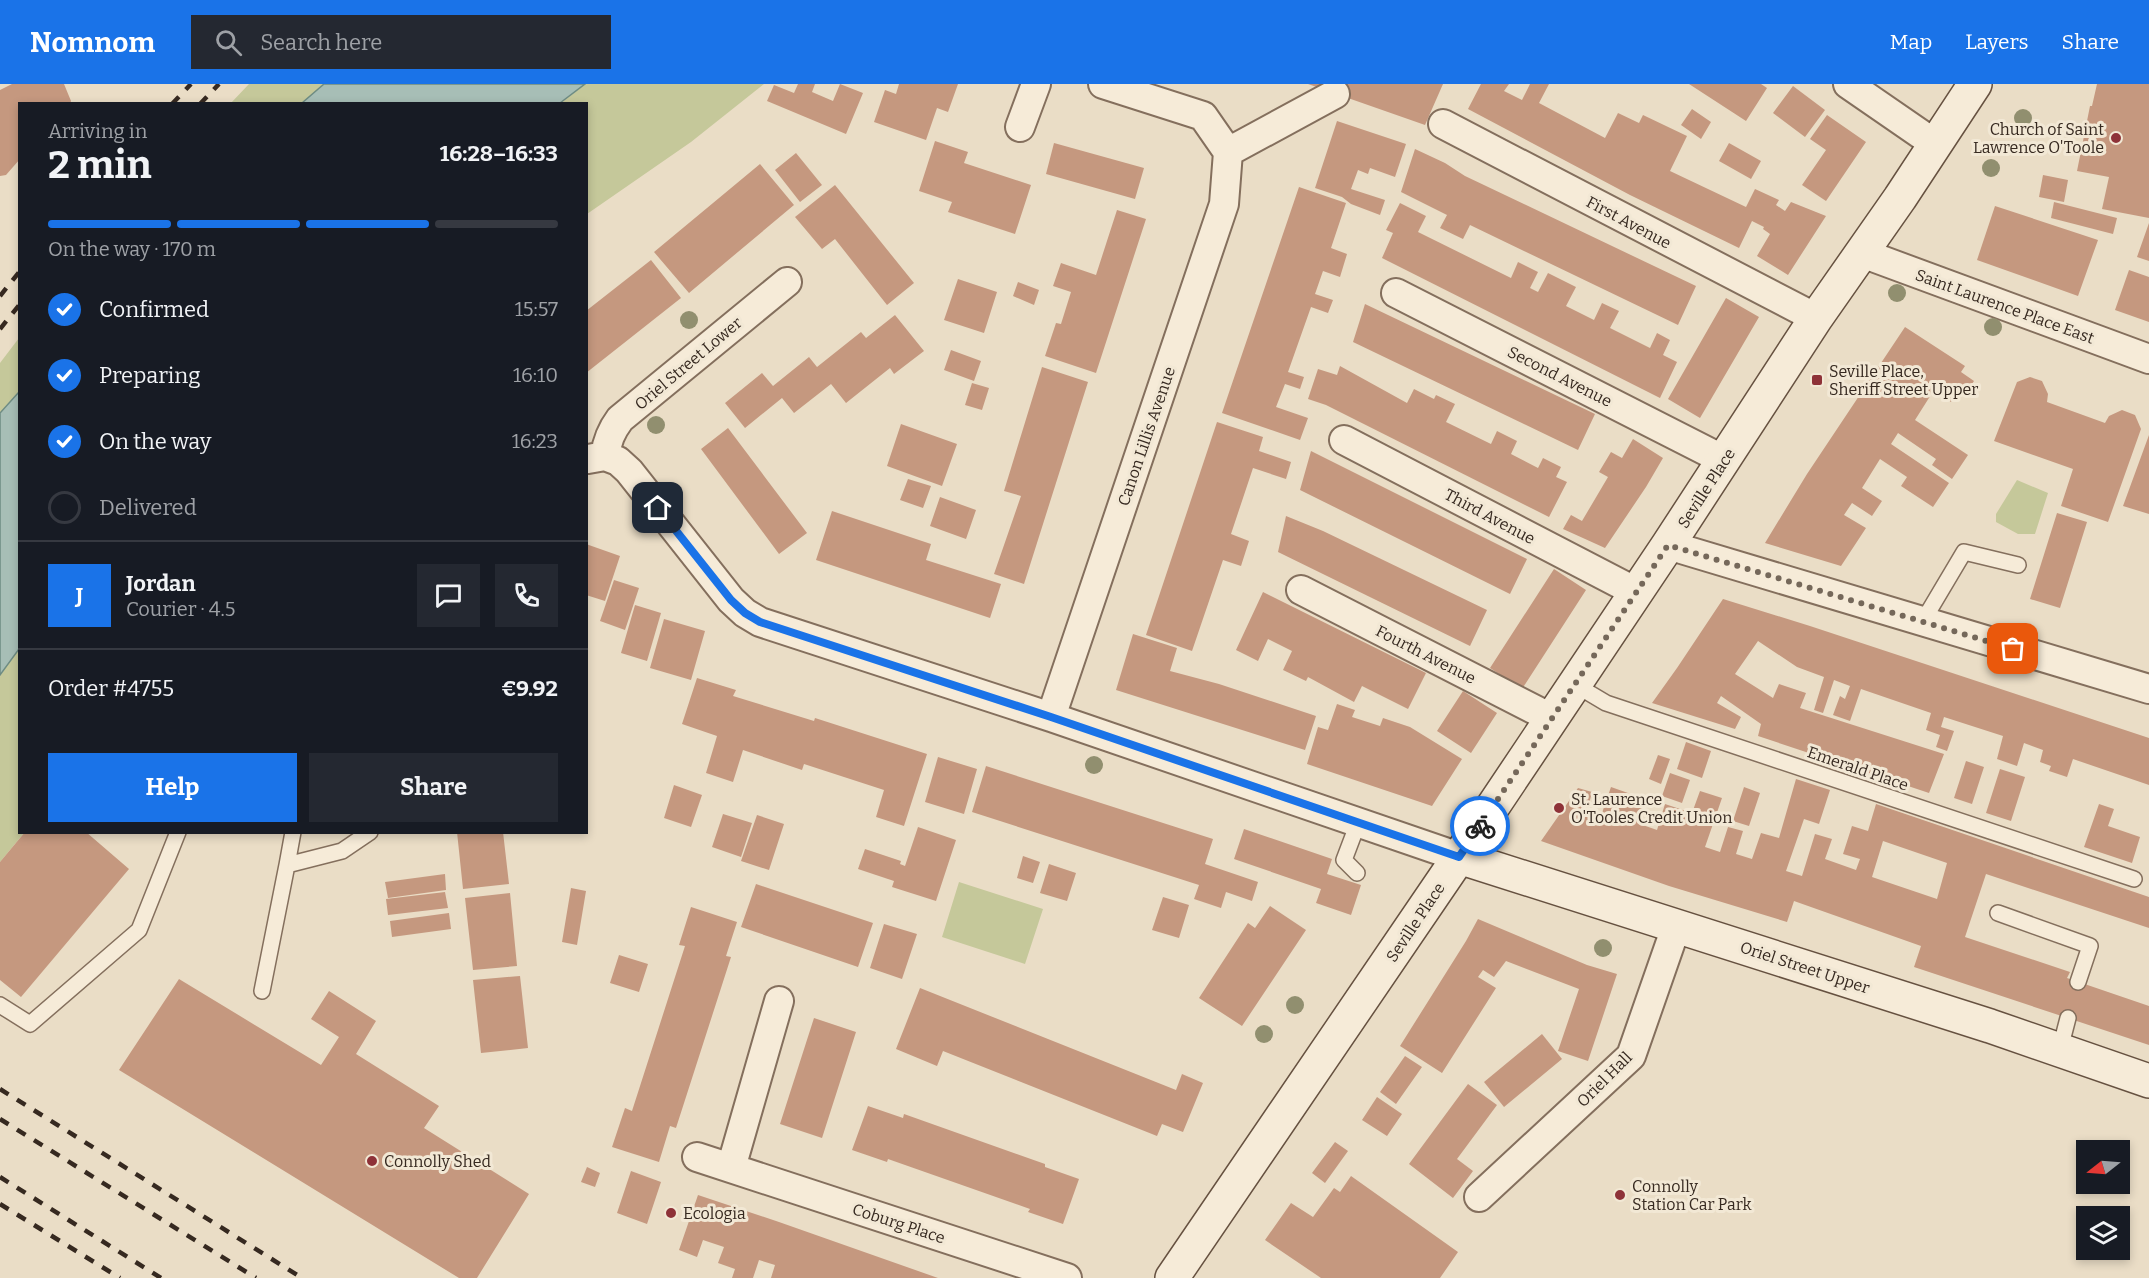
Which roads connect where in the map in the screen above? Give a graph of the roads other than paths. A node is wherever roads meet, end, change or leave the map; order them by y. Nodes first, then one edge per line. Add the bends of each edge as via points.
1 (1036, 84) edge
2 (1103, 84) edge
3 (1848, 84) edge
4 (1975, 84) edge
5 (1335, 94) dead end
6 (1443, 124) dead end
7 (1020, 127) dead end
8 (1935, 144) junction
9 (1228, 152) junction
10 (1862, 253) junction
11 (787, 282) dead end
12 (1396, 293) dead end
13 (1816, 318) junction
14 (2149, 359) edge
15 (1344, 440) dead end
16 (596, 458) edge
17 (1724, 460) junction
18 (1668, 545) junction
19 (2018, 565) dead end
20 (1301, 590) dead end
21 (1635, 592) junction
22 (1923, 621) junction
23 (1575, 684) junction
24 (2149, 689) edge
25 (1051, 717) junction
26 (1551, 718) junction
27 (1358, 823) junction
28 (177, 834) edge
29 (293, 834) edge
30 (367, 834) edge
31 (1459, 857) junction
32 (287, 865) junction
33 (1357, 873) dead end
34 (2134, 879) dead end
35 (1998, 913) dead end
36 (1676, 927) junction
37 (2078, 982) dead end
38 (262, 991) dead end
39 (779, 1001) dead end
40 (0, 1005) edge
41 (2068, 1018) dead end
42 (2060, 1049) junction
43 (2149, 1081) edge
44 (697, 1157) dead end
45 (731, 1168) junction
46 (1479, 1197) dead end
47 (1067, 1278) edge
48 (1172, 1278) edge

1 - 7 street
2 - 9 street via 1203,116
3 - 8 street
4 - 8 main road, Seville Place
5 - 9 street
6 - 13 street, First Avenue
8 - 10 main road, Seville Place
9 - 25 street, Canon Lillis Avenue via 1224,204
10 - 13 main road, Seville Place
10 - 14 street, Saint Laurence Place East
11 - 16 street, Oriel Street Lower via 620,419
12 - 17 street, Second Avenue
13 - 17 main road, Seville Place
15 - 21 street, Third Avenue
16 - 25 street, Oriel Street Lower via 618,461 629,471 731,600 760,622
17 - 18 main road, Seville Place
18 - 21 main road, Seville Place
18 - 22 street
19 - 22 lane via 1964,552
20 - 26 street, Fourth Avenue
21 - 23 main road, Seville Place
22 - 24 street
23 - 26 main road, Seville Place
23 - 34 lane, Emerald Place via 1606,703
25 - 27 street, Oriel Street Lower
26 - 31 main road, Seville Place
27 - 31 street, Oriel Street Lower
27 - 33 lane via 1344,860
28 - 40 lane via 139,930 30,1024
29 - 32 lane
30 - 32 lane via 342,851
31 - 36 main road, Oriel Street Upper
31 - 48 main road, Seville Place
32 - 38 lane
35 - 37 lane via 2090,946
36 - 42 main road, Oriel Street Upper
36 - 46 street, Oriel Hall via 1632,1056
39 - 45 street
41 - 42 lane
42 - 43 main road, Oriel Street Upper
44 - 45 street, Coburg Place
45 - 47 street, Coburg Place

